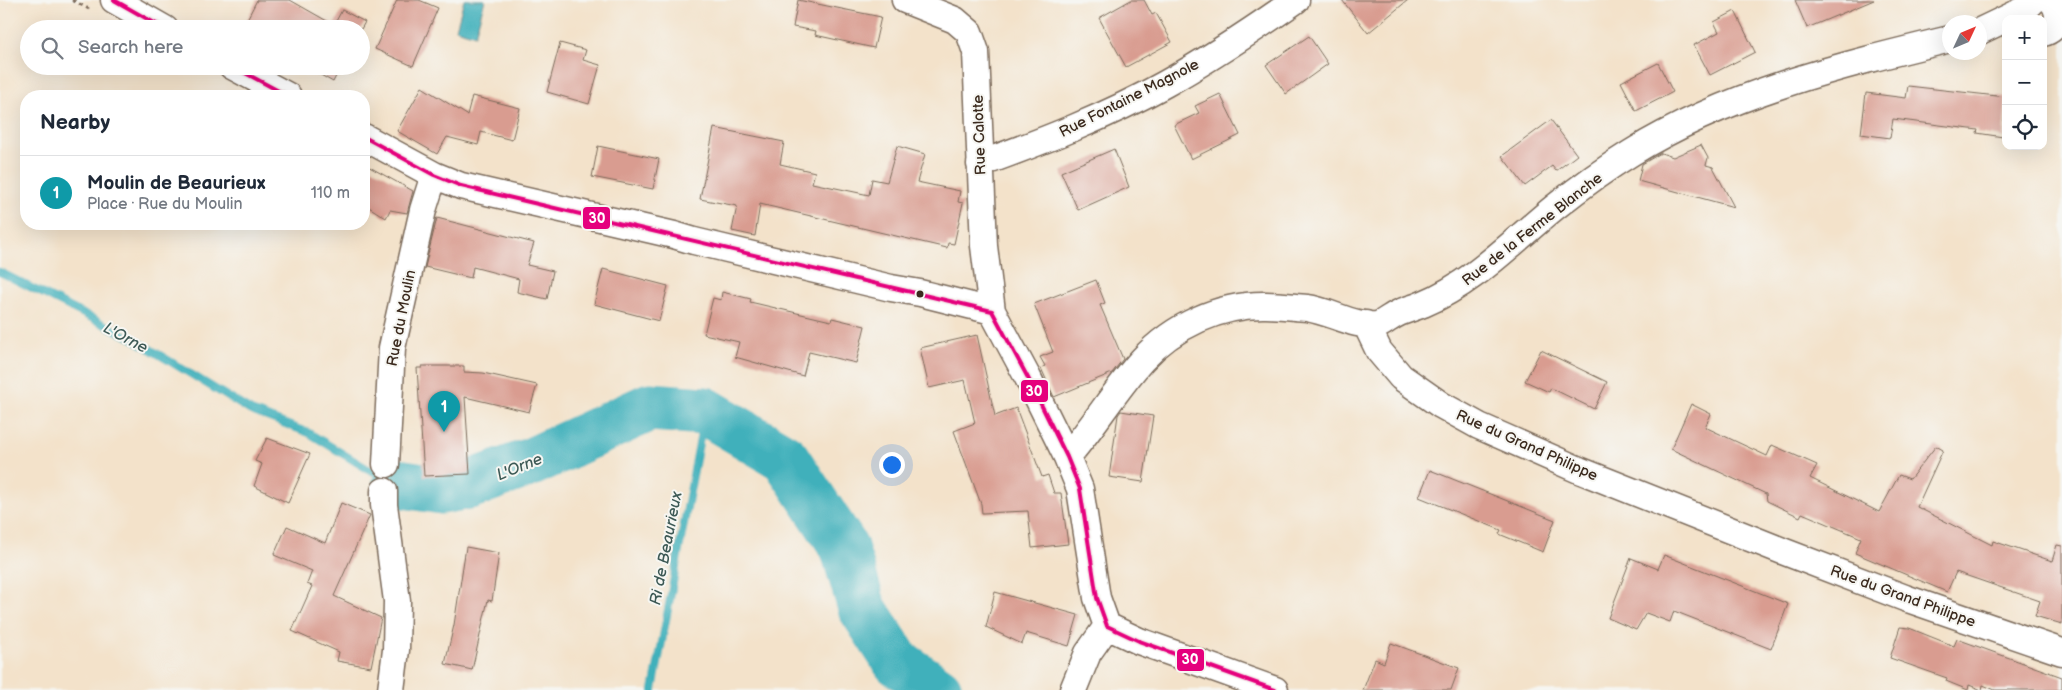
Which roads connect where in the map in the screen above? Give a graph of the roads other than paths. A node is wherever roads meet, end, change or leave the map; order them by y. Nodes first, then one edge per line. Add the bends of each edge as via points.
1 (114, 0) edge
2 (905, 0) edge
3 (1296, 0) edge
4 (2028, 10) edge
5 (149, 20) edge
6 (1987, 29) edge
7 (1987, 33) edge
8 (2002, 34) edge
9 (1942, 41) edge
10 (249, 75) edge
11 (277, 90) edge
12 (370, 140) edge
13 (980, 164) junction
14 (434, 175) junction
15 (992, 311) junction
16 (1366, 324) junction
17 (1067, 457) junction
18 (386, 464) dead end
19 (384, 490) dead end
20 (1107, 626) junction
21 (2062, 652) edge
22 (391, 690) edge
23 (1073, 690) edge
24 (1275, 690) edge

1 - 5 street
2 - 13 street, Rue Calotte via 948,16 969,32 976,52
3 - 13 street, Rue Fontaine Magnole via 1164,85 1090,121
4 - 6 street
7 - 8 street
9 - 16 street, Rue de la Ferme Blanche via 1811,75 1691,120 1630,154 1556,206 1456,288 1424,304 1398,312 1380,325
10 - 11 street
12 - 14 street
13 - 15 street, Rue Calotte via 984,246
14 - 15 street via 462,186
14 - 18 street, Rue du Moulin via 392,348
15 - 17 street
16 - 17 street via 1312,309 1264,305 1221,310 1197,320 1166,338 1143,359
16 - 21 street, Rue du Grand Philippe via 1379,351 1401,377 1479,426 1579,470 1785,552 1905,598
17 - 20 street via 1080,489 1097,598
19 - 22 street via 397,601
20 - 23 street via 1088,653
20 - 24 street

